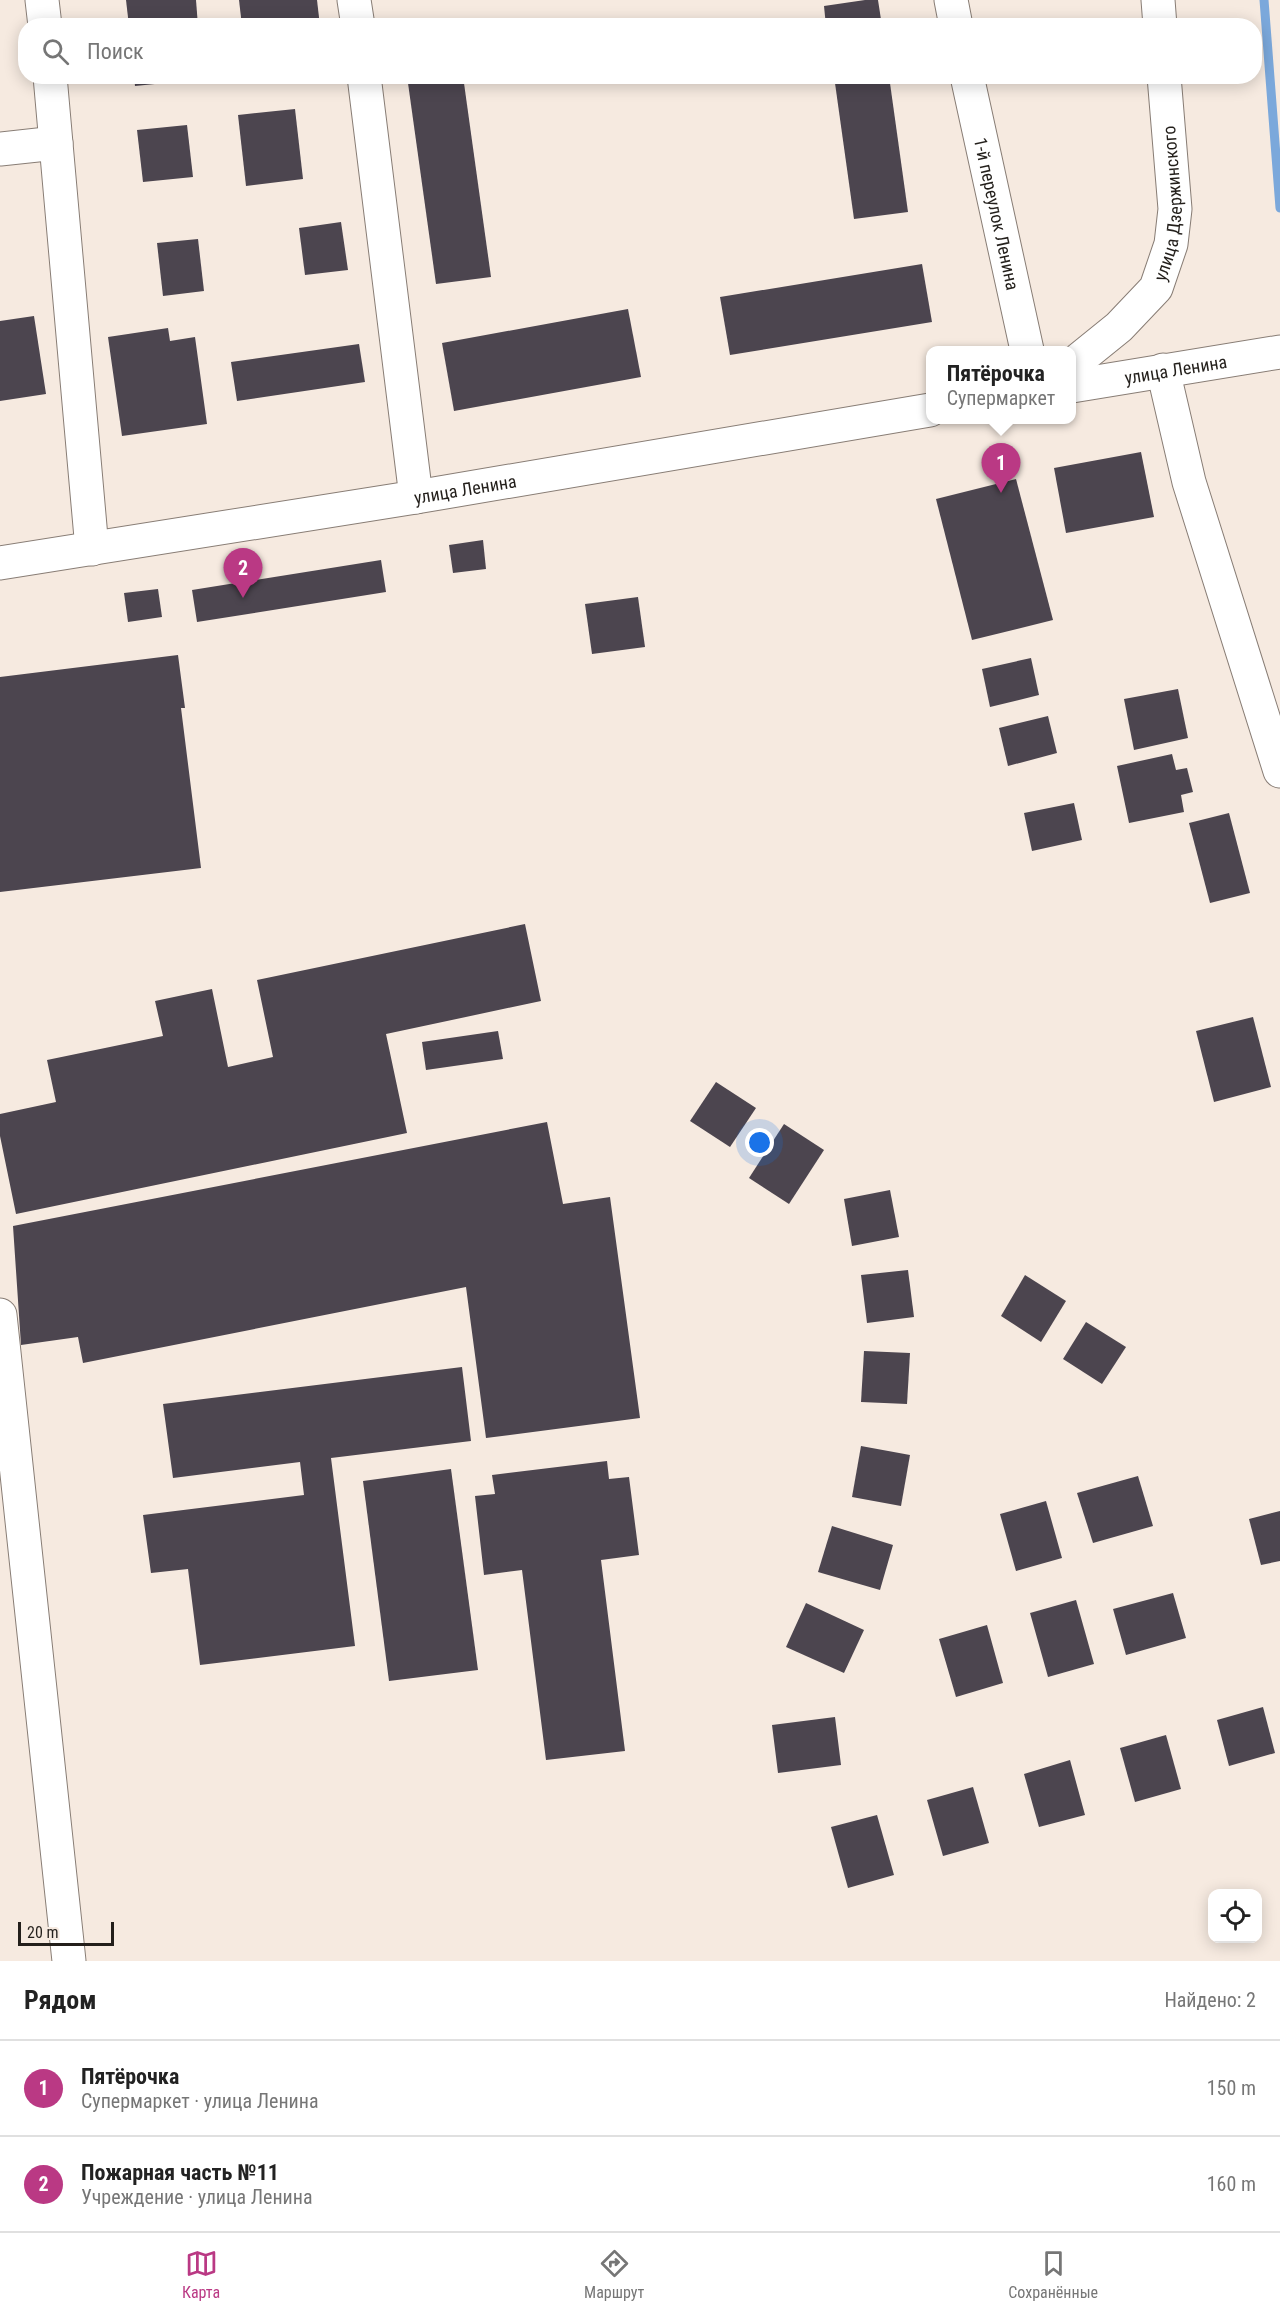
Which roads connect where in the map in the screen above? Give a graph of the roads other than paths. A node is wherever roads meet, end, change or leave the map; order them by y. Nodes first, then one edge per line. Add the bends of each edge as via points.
1 (42, 0) edge
2 (354, 0) edge
3 (951, 0) edge
4 (1158, 0) edge
5 (44, 18) edge
6 (357, 18) edge
7 (954, 18) edge
8 (1159, 18) edge
9 (51, 84) edge
10 (365, 84) edge
11 (969, 84) edge
12 (1165, 84) edge
13 (56, 142) junction
14 (0, 150) edge
15 (1026, 346) edge
16 (1280, 352) edge
17 (1076, 361) edge
18 (1163, 370) junction
19 (1076, 385) edge
20 (926, 411) edge
21 (416, 497) junction
22 (92, 549) junction
23 (0, 563) edge
24 (1280, 771) edge
25 (0, 1315) edge
26 (69, 1961) edge

1 - 5 street
2 - 6 street
3 - 7 street
4 - 8 street
9 - 13 street
10 - 21 street
11 - 15 street, 1-й переулок Ленина
12 - 17 street, улица Дзержинского via 1175,209 1171,244 1156,288 1119,327
13 - 14 street
13 - 22 street
16 - 18 street, улица Ленина
18 - 19 street, улица Ленина
18 - 24 street via 1189,482
20 - 21 street, улица Ленина
21 - 22 street, улица Ленина
22 - 23 street, улица Ленина
25 - 26 street

